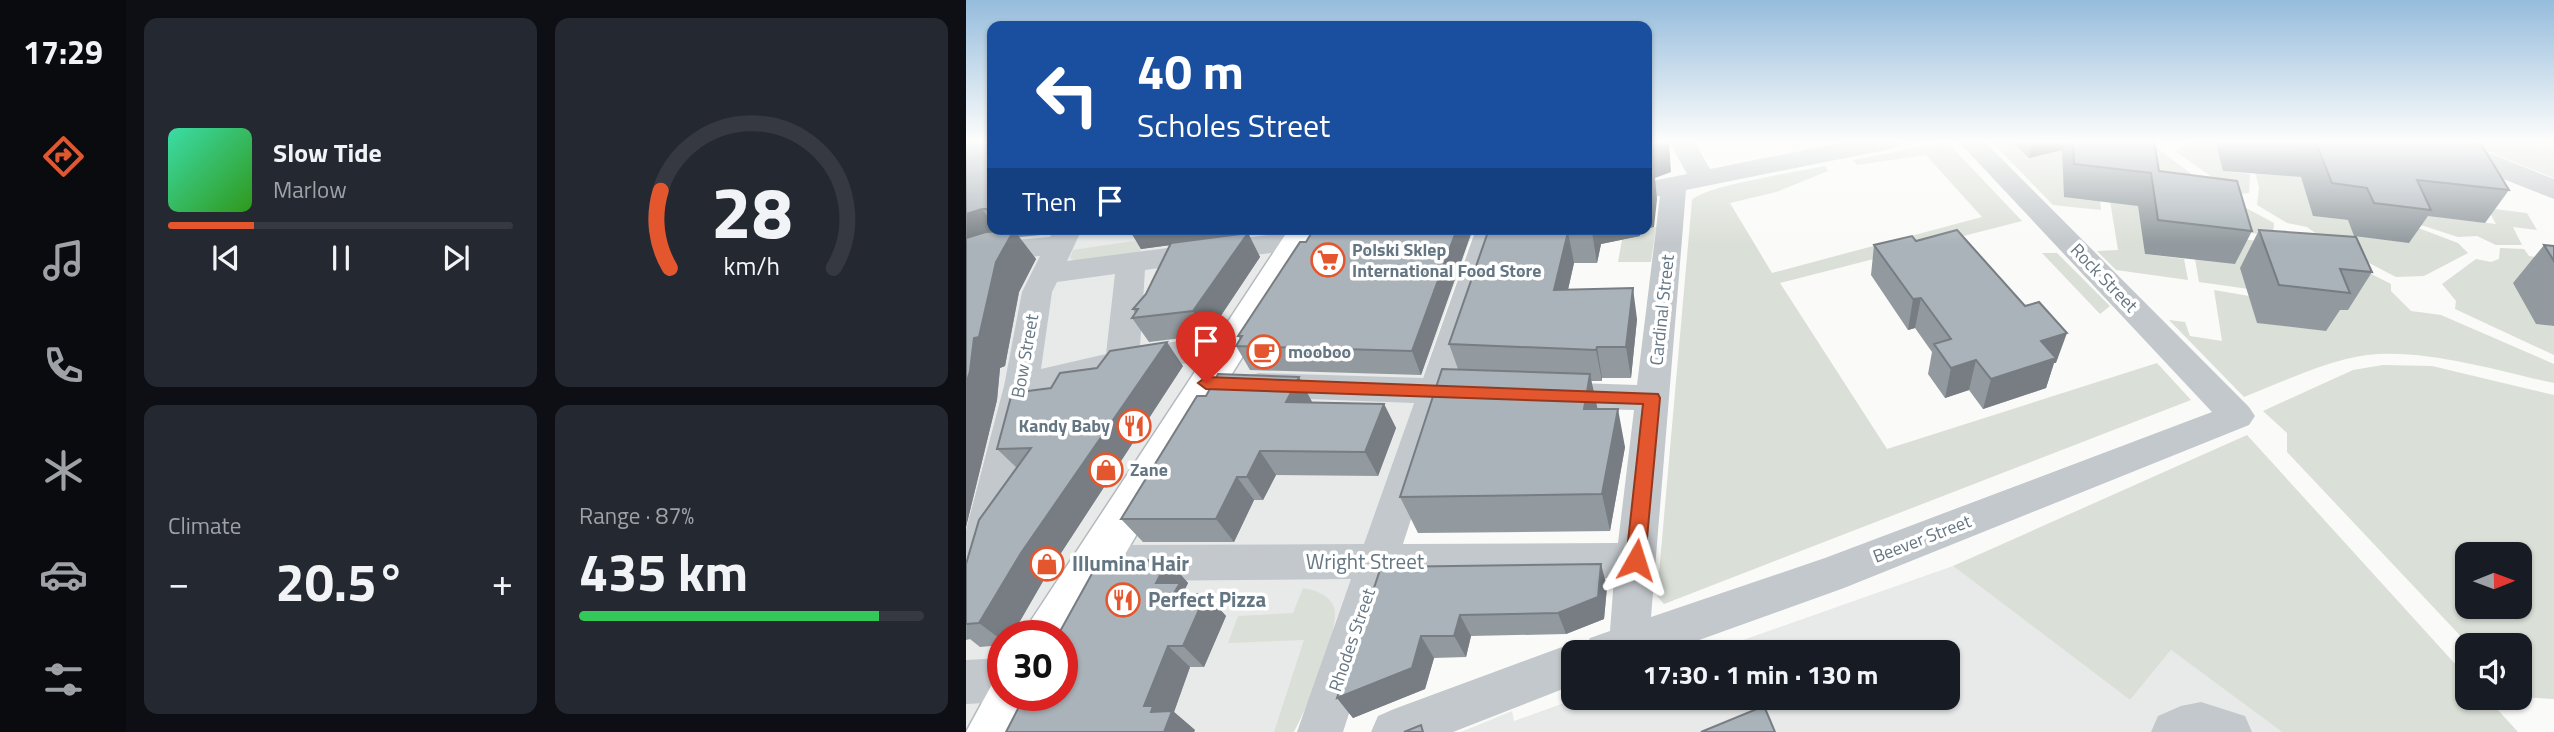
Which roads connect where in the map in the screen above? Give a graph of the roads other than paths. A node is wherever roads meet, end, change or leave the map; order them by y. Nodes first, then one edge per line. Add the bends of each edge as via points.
1 (1726, 175) edge
2 (2003, 175) edge
3 (2517, 175) edge
4 (1674, 186) edge
5 (2554, 190) edge
6 (1290, 235) edge
7 (1305, 235) edge
8 (1488, 235) edge
9 (1057, 249) edge
10 (966, 261) edge
11 (1131, 263) junction
12 (1230, 346) junction
13 (1122, 362) junction
14 (1206, 383) junction
15 (1021, 386) junction
16 (1435, 391) junction
17 (1482, 393) edge
18 (1522, 394) edge
19 (1652, 398) junction
20 (2237, 416) joint
21 (1636, 560) junction
22 (1380, 562) junction
23 (1095, 563) junction
24 (966, 610) edge
25 (1059, 620) edge
26 (1622, 640) edge
27 (1642, 640) edge
28 (1561, 669) edge
29 (987, 681) edge
30 (966, 682) edge
31 (1005, 711) edge
32 (993, 732) edge
33 (1320, 732) edge
34 (1394, 732) edge

1 - 4 street
2 - 20 street, Rock Street
3 - 5 street
4 - 19 street, Cardinal Street
6 - 11 street
7 - 12 main road
8 - 16 street, Rhodes Street
9 - 10 street via 1005,250
9 - 11 street
9 - 15 street, Bow Street via 1037,292
11 - 13 street
12 - 13 street
12 - 14 main road
13 - 15 street
14 - 16 street
14 - 23 main road
15 - 24 street, Bow Street
16 - 17 street
16 - 22 street, Rhodes Street
18 - 19 street
19 - 21 street, Cardinal Street
20 - 27 street, Beever Street via 1830,575
21 - 22 street, Wright Street
21 - 26 street, Cardinal Street via 1630,616
22 - 23 street, Wright Street
22 - 33 street, Rhodes Street
23 - 25 main road
28 - 34 street
29 - 30 street
31 - 32 main road

